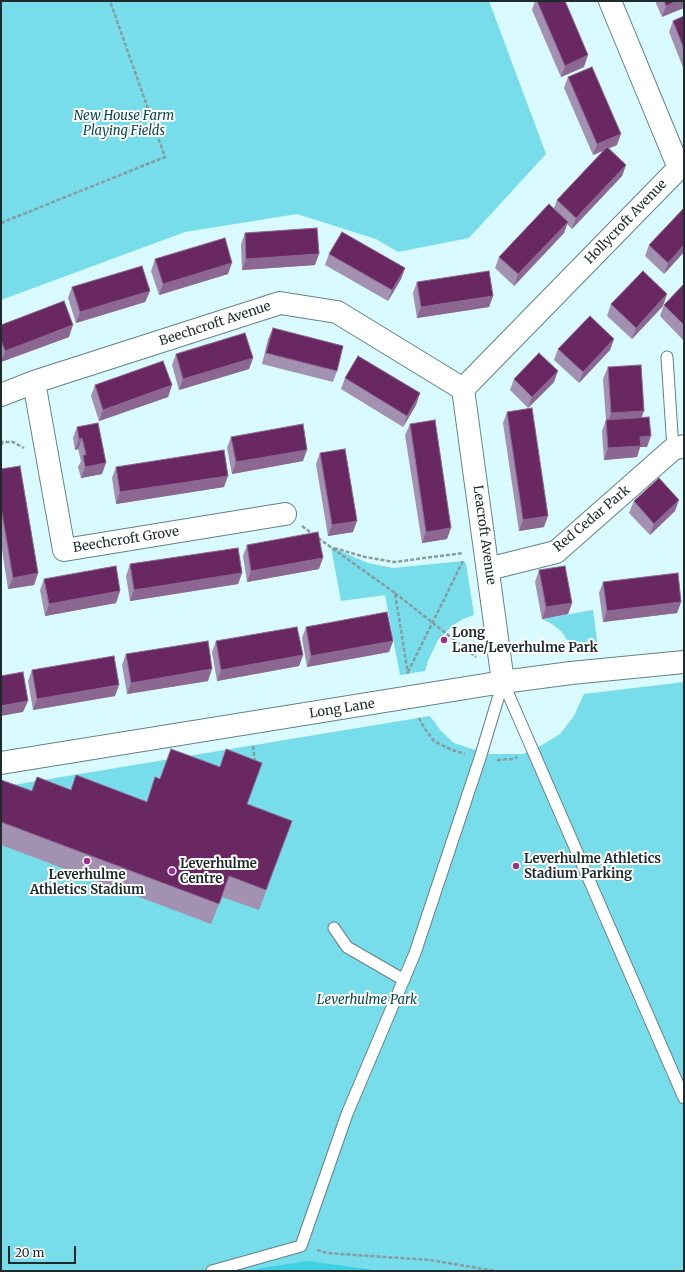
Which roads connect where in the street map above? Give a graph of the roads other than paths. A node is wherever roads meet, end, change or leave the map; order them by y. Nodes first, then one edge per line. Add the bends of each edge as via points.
1 (610, 1) edge
2 (667, 357) dead end
3 (34, 382) junction
4 (463, 389) junction
5 (1, 395) edge
6 (679, 448) edge
7 (285, 514) road end
8 (488, 569) junction
9 (684, 662) edge
10 (503, 680) junction
11 (1, 763) edge
12 (334, 928) dead end
13 (404, 980) junction
14 (684, 1098) edge
15 (212, 1271) edge

1 - 4 street, Hollycroft Avenue via 679,168
2 - 6 lane
3 - 4 street, Beechcroft Avenue via 280,303 337,312
3 - 5 street, Beechcroft Avenue
3 - 7 street, Beechcroft Grove via 64,550
4 - 8 street, Leacroft Avenue
6 - 8 street, Red Cedar Park via 556,552
8 - 10 street, Leacroft Avenue
9 - 10 street, Long Lane
10 - 11 street, Long Lane
10 - 13 lane via 480,758
10 - 14 lane
12 - 13 lane via 347,947
13 - 15 lane via 347,1114 301,1246

